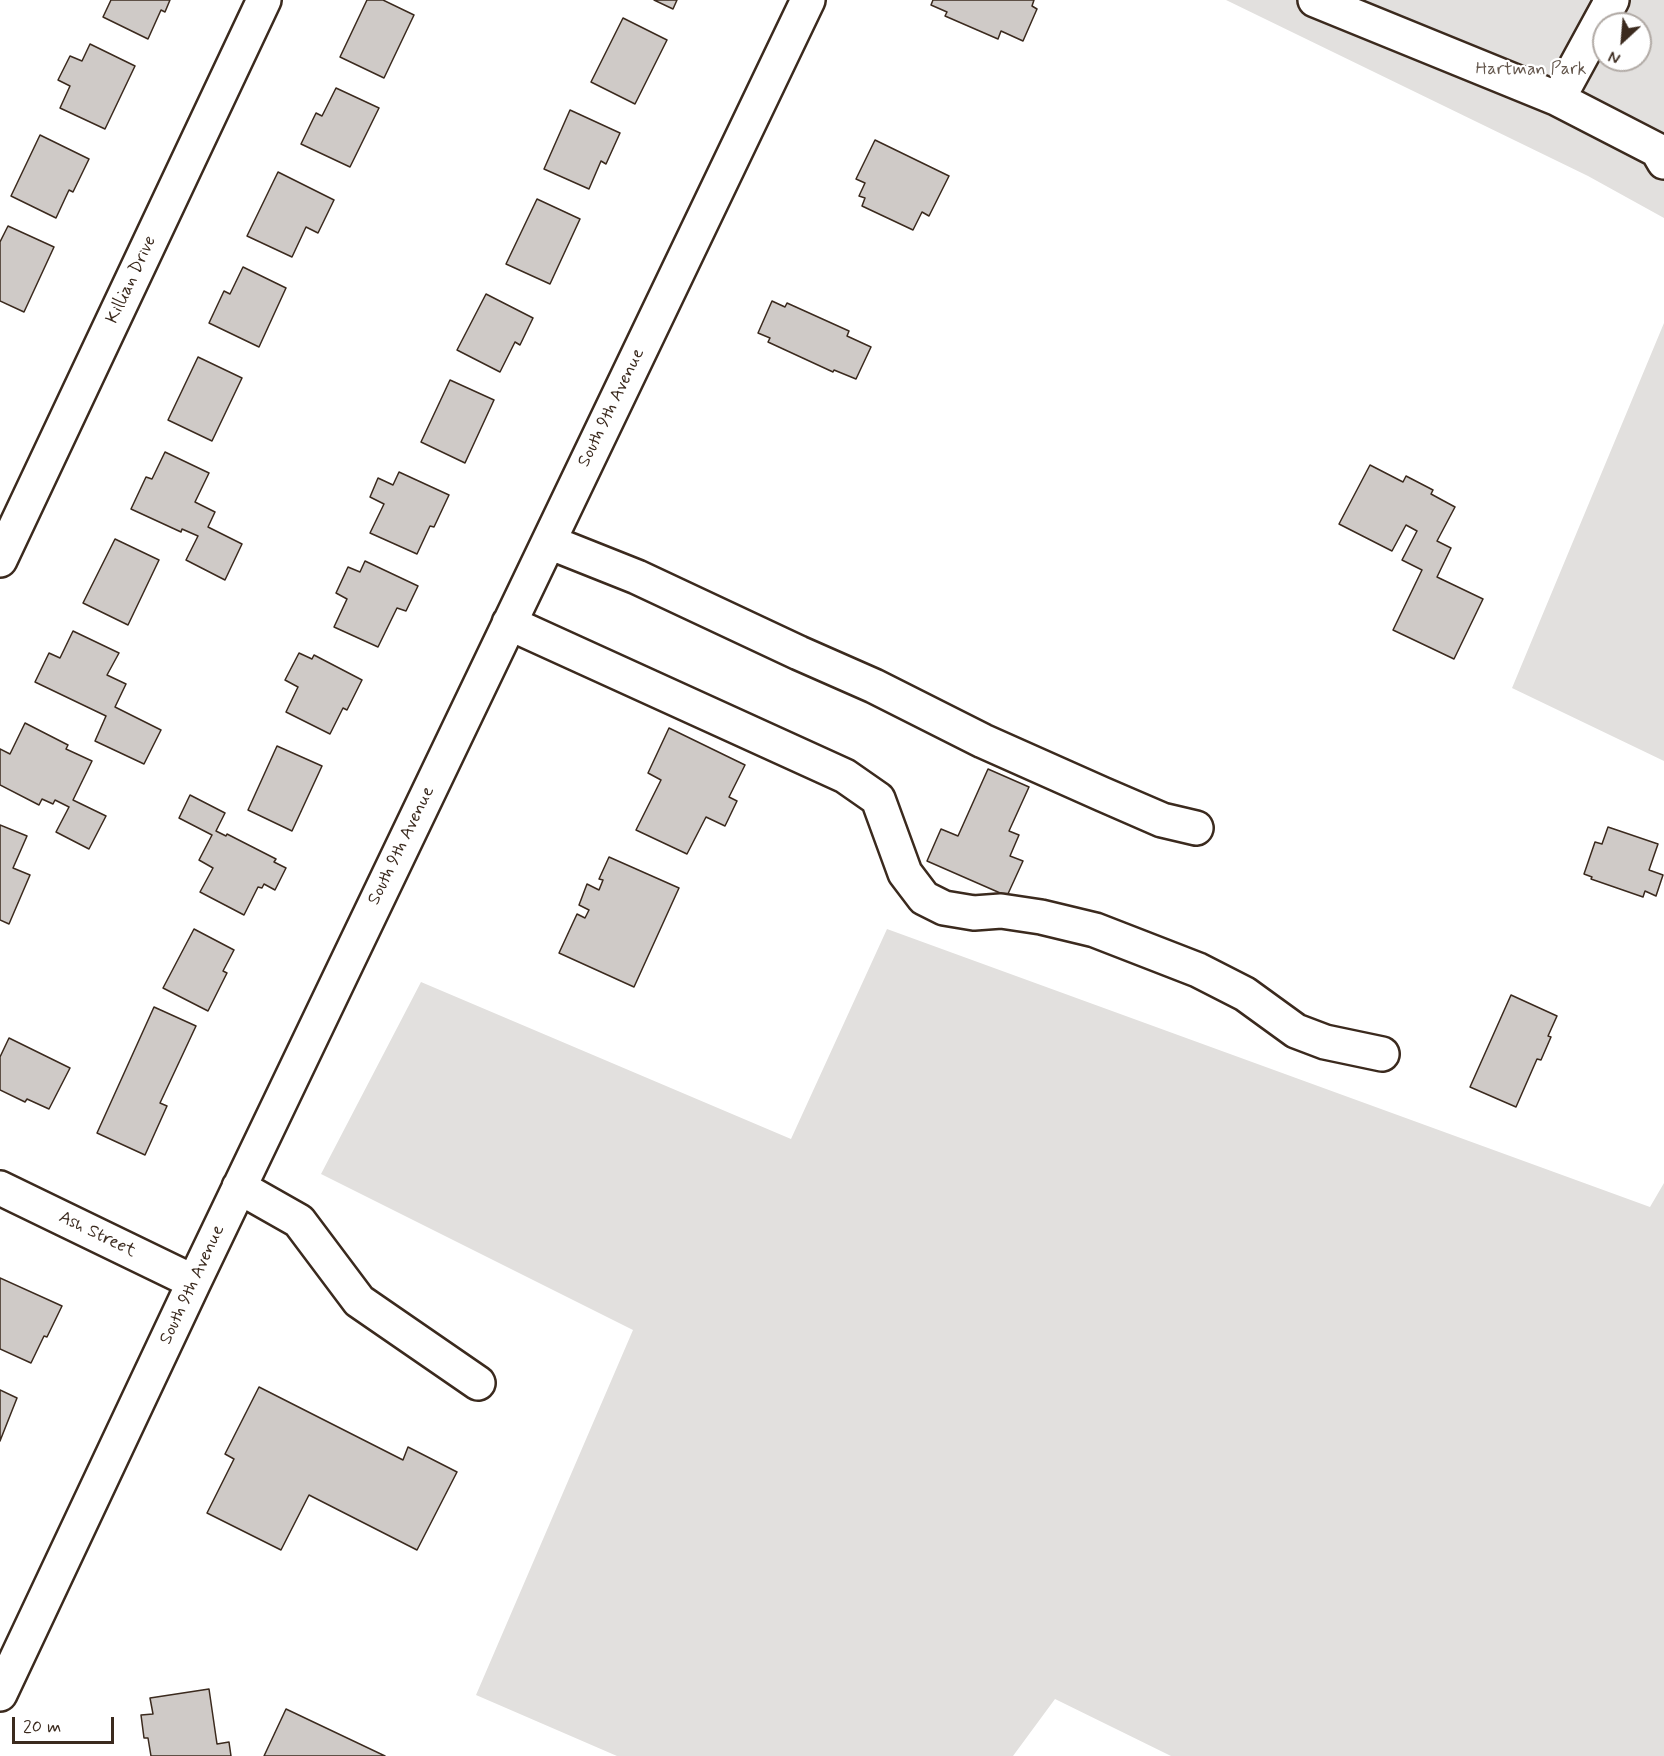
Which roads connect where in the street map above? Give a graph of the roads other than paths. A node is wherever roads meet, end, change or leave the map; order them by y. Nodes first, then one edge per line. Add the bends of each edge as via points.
1 (264, 0) edge
2 (808, 0) edge
3 (1315, 0) edge
4 (1612, 0) edge
5 (1558, 99) junction
6 (1664, 162) edge
7 (549, 542) junction
8 (0, 560) edge
9 (509, 623) junction
10 (1196, 828) dead end
11 (1382, 1054) dead end
12 (239, 1187) junction
13 (0, 1188) edge
14 (194, 1282) junction
15 (478, 1383) dead end
16 (0, 1694) edge

1 - 8 street, Killian Drive
2 - 7 street, South 9th Avenue
3 - 5 street
4 - 5 street
5 - 6 street via 1657,150
7 - 9 street, South 9th Avenue
7 - 10 street via 637,577 1102,794 1162,820
9 - 11 street via 866,789 878,799 904,873 924,898 944,908 1041,916 1095,930 1198,969 1245,994 1296,1031 1325,1042
9 - 12 street, South 9th Avenue
12 - 14 street, South 9th Avenue
12 - 15 street via 299,1221 358,1301
13 - 14 street, Ash Street
14 - 16 street, South 9th Avenue

